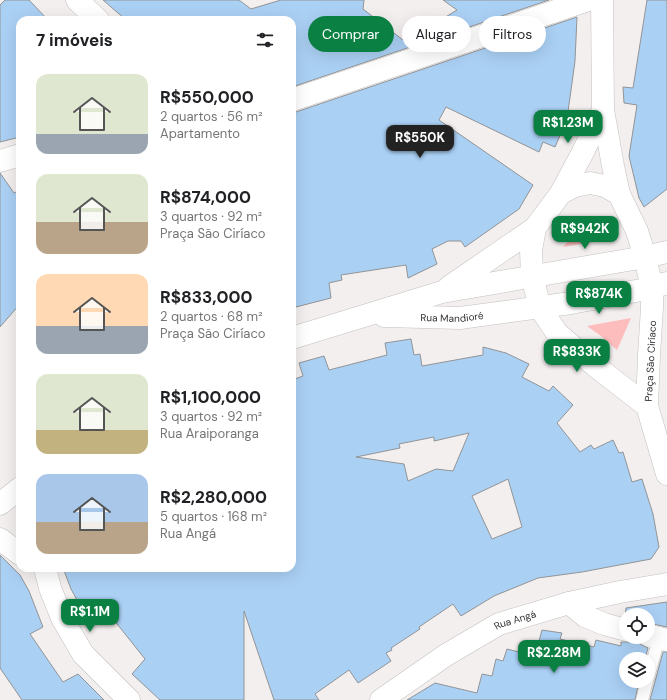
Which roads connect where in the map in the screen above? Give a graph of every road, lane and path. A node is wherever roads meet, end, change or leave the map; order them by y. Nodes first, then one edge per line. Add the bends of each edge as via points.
1 (77, 0) edge
2 (588, 0) edge
3 (602, 0) edge
4 (94, 16) edge
5 (296, 99) edge
6 (603, 110) junction
7 (16, 156) edge
8 (0, 161) edge
9 (561, 193) junction
10 (619, 194) junction
11 (536, 228) junction
12 (667, 252) edge
13 (645, 257) junction
14 (532, 276) junction
15 (659, 286) edge
16 (442, 292) junction
17 (540, 308) junction
18 (364, 316) junction
19 (296, 337) edge
20 (648, 406) junction
21 (667, 474) edge
22 (16, 491) edge
23 (0, 504) edge
24 (0, 540) edge
25 (16, 551) edge
26 (38, 572) edge
27 (47, 578) edge
28 (667, 584) edge
29 (569, 603) junction
30 (619, 628) edge
31 (658, 637) edge
32 (655, 652) edge
33 (646, 688) edge
34 (129, 700) edge
35 (381, 700) edge
36 (642, 700) edge

1 - 4 street
2 - 5 street
3 - 6 street, Praça São Ciríaco
6 - 9 street, Praça São Ciríaco
6 - 10 street, Praça São Ciríaco
7 - 8 street
9 - 10 street via 575,186 590,183 606,186
9 - 11 street, Praça São Ciríaco
10 - 13 street, Praça São Ciríaco via 637,231
11 - 14 street, Praça São Ciríaco via 531,250
11 - 16 street
12 - 13 street
13 - 14 street
13 - 15 street, Praça São Ciríaco
14 - 16 street, Rua Mandioré
14 - 17 street, Praça São Ciríaco
15 - 17 street
15 - 20 street, Praça São Ciríaco via 652,308
16 - 18 street, Rua Mandioré
17 - 18 street, Rua Mandioré via 460,318
17 - 20 street, Praça São Ciríaco via 557,333
18 - 19 street, Rua Mandioré
20 - 21 street
22 - 23 street
24 - 25 street
26 - 27 street
27 - 34 street via 62,618 83,654
28 - 29 street, Rua Angá
29 - 30 street via 585,616
29 - 35 street, Rua Angá via 499,624 446,655
31 - 32 lane
33 - 36 lane

